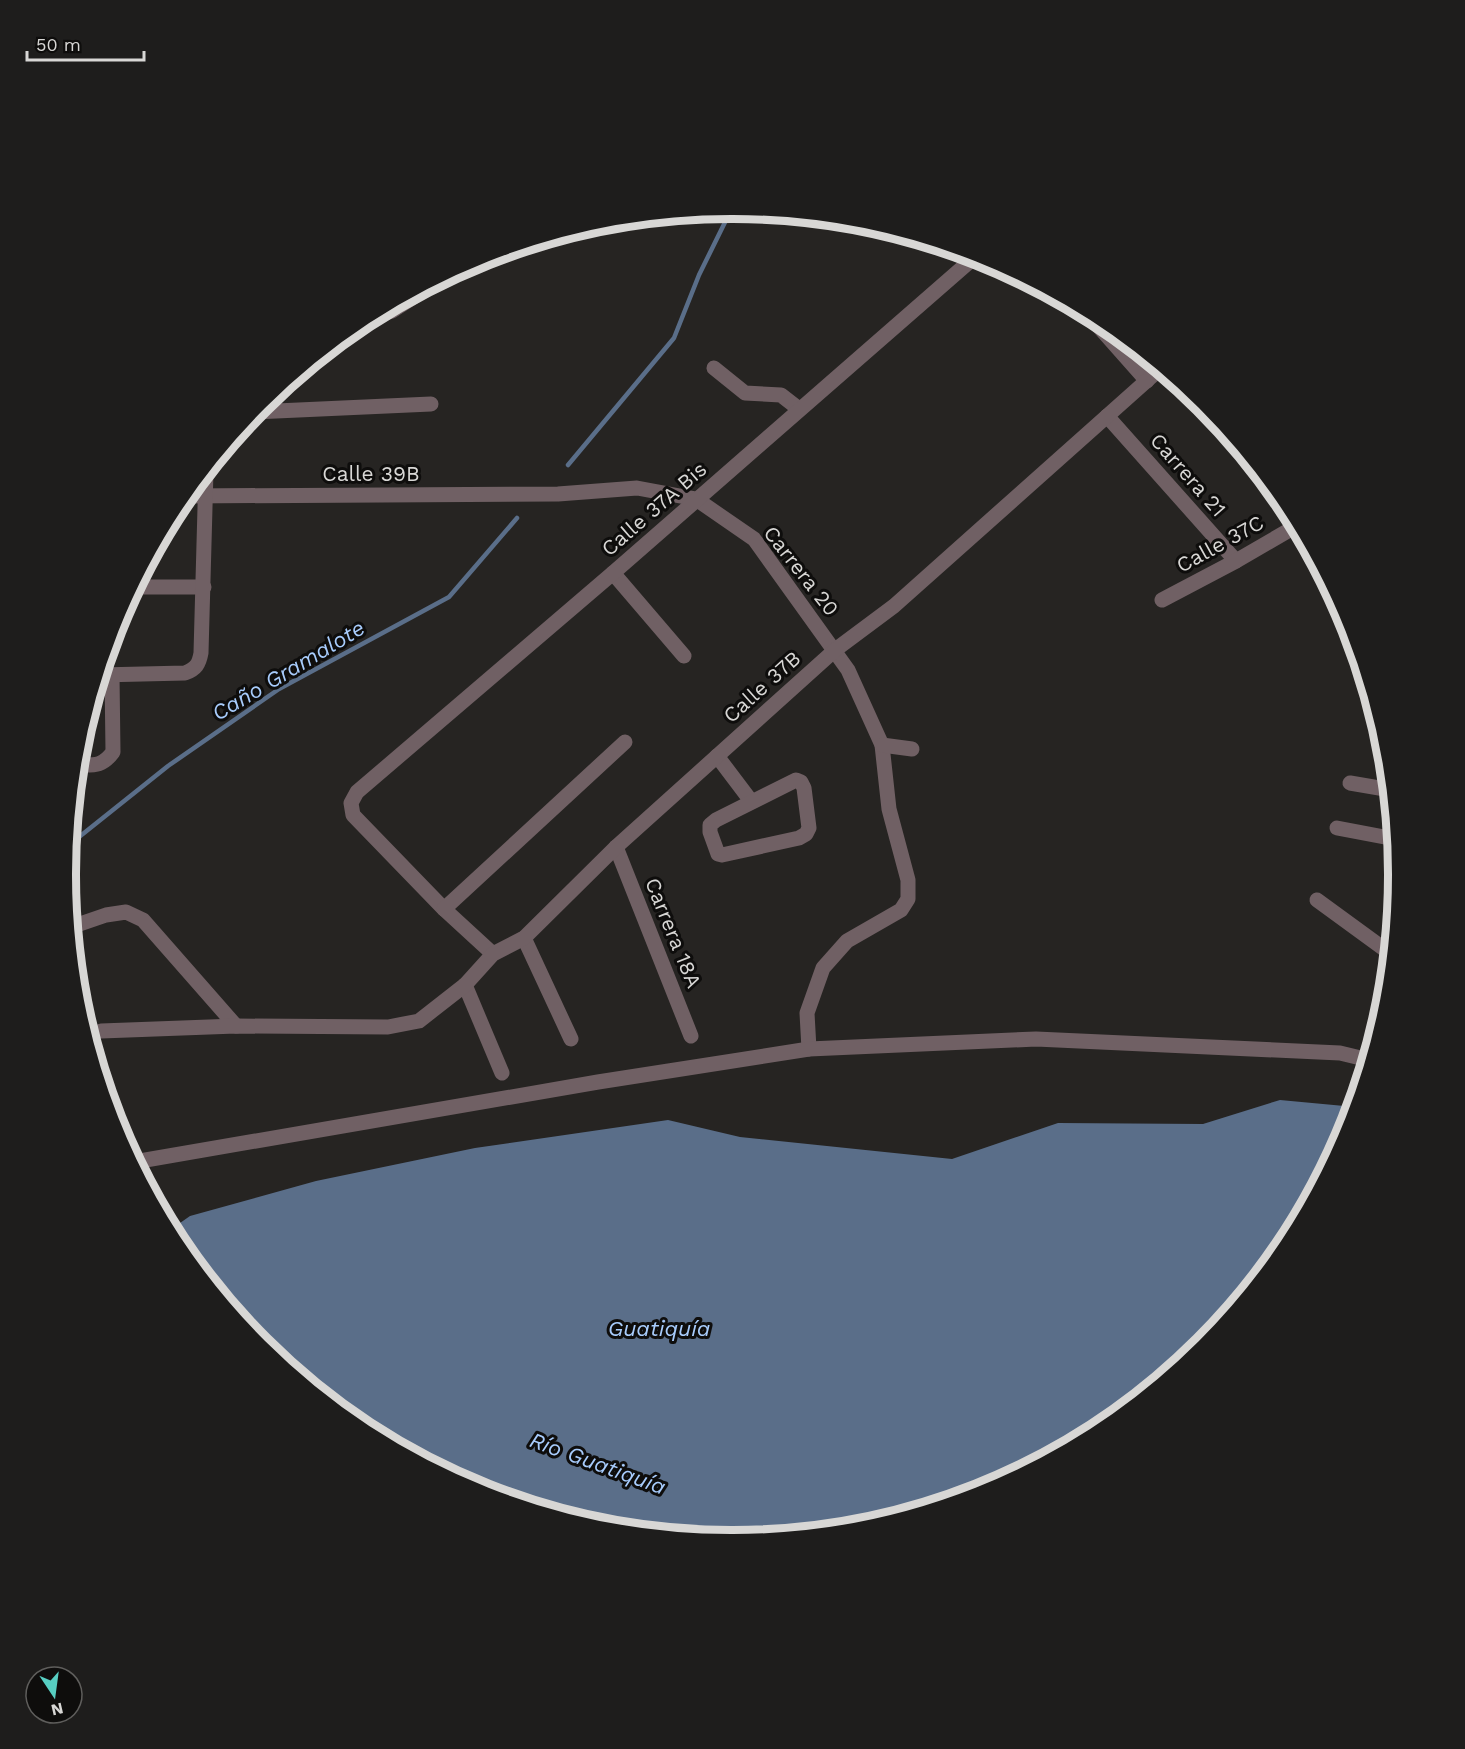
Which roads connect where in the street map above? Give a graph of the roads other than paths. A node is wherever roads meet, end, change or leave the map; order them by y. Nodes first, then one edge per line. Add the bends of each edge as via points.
1 (968, 262) edge
2 (1106, 335) edge
3 (714, 368) dead end
4 (1155, 373) edge
5 (1147, 381) junction
6 (431, 404) dead end
7 (799, 409) junction
8 (269, 411) edge
9 (1107, 416) junction
10 (206, 483) edge
11 (558, 494) joint
12 (197, 496) edge
13 (206, 496) junction
14 (696, 499) junction
15 (1290, 529) edge
16 (1236, 561) junction
17 (613, 573) junction
18 (204, 587) junction
19 (142, 588) edge
20 (1162, 600) dead end
21 (835, 650) junction
22 (684, 656) dead end
23 (108, 675) edge
24 (106, 680) edge
25 (625, 742) dead end
26 (882, 745) junction
27 (912, 749) dead end
28 (717, 756) junction
29 (86, 765) edge
30 (1350, 783) dead end
31 (1383, 789) edge
32 (751, 801) junction
33 (1337, 828) dead end
34 (1387, 838) edge
35 (616, 847) junction
36 (1317, 900) dead end
37 (444, 909) junction
38 (79, 924) edge
39 (524, 938) junction
40 (1384, 945) edge
41 (492, 954) junction
42 (465, 985) junction
43 (236, 1026) junction
44 (101, 1031) dead end
45 (691, 1036) dead end
46 (571, 1039) dead end
47 (809, 1049) junction
48 (1362, 1058) edge
49 (502, 1073) dead end
50 (142, 1160) edge

1 - 7 street, Calle 37A Bis
2 - 5 street
3 - 7 street via 745,393 781,395
4 - 5 street, Calle 37B
5 - 9 street, Calle 37B
6 - 8 street
7 - 14 street, Calle 37A Bis
9 - 16 street, Carrera 21
9 - 21 street, Calle 37B via 894,606
10 - 13 street
11 - 13 street, Calle 39B
11 - 14 street, Carrera 20 via 637,488
12 - 13 street, Calle 39B
13 - 18 street
14 - 17 street, Calle 37A Bis
14 - 21 street, Carrera 20 via 754,539
15 - 16 street, Calle 37C
16 - 20 street, Calle 37C
17 - 22 street
17 - 37 street, Calle 37A Bis via 357,792 351,803 353,815
18 - 19 street
18 - 23 street via 201,653 195,669 185,673
21 - 26 street, Carrera 20
21 - 28 street, Calle 37B
24 - 29 street via 113,753 105,762
25 - 37 street
26 - 27 street
26 - 47 street, Carrera 20 via 889,809 908,880 908,899 901,910 846,941 823,968 807,1013
28 - 32 street
28 - 35 street, Calle 37B
30 - 31 street
32 - 32 street via 710,825 718,854 799,838 810,828 801,782 796,780
33 - 34 street
35 - 39 street, Calle 37B
35 - 45 street, Carrera 18A
36 - 40 street
37 - 41 street
38 - 43 street via 126,912 143,920
39 - 41 street, Calle 37B
39 - 46 street
41 - 42 street, Calle 37B
42 - 43 street, Calle 37B via 419,1021 388,1027
42 - 49 street
43 - 44 street, Calle 37B
47 - 48 street via 1036,1039 1340,1053
47 - 50 street

